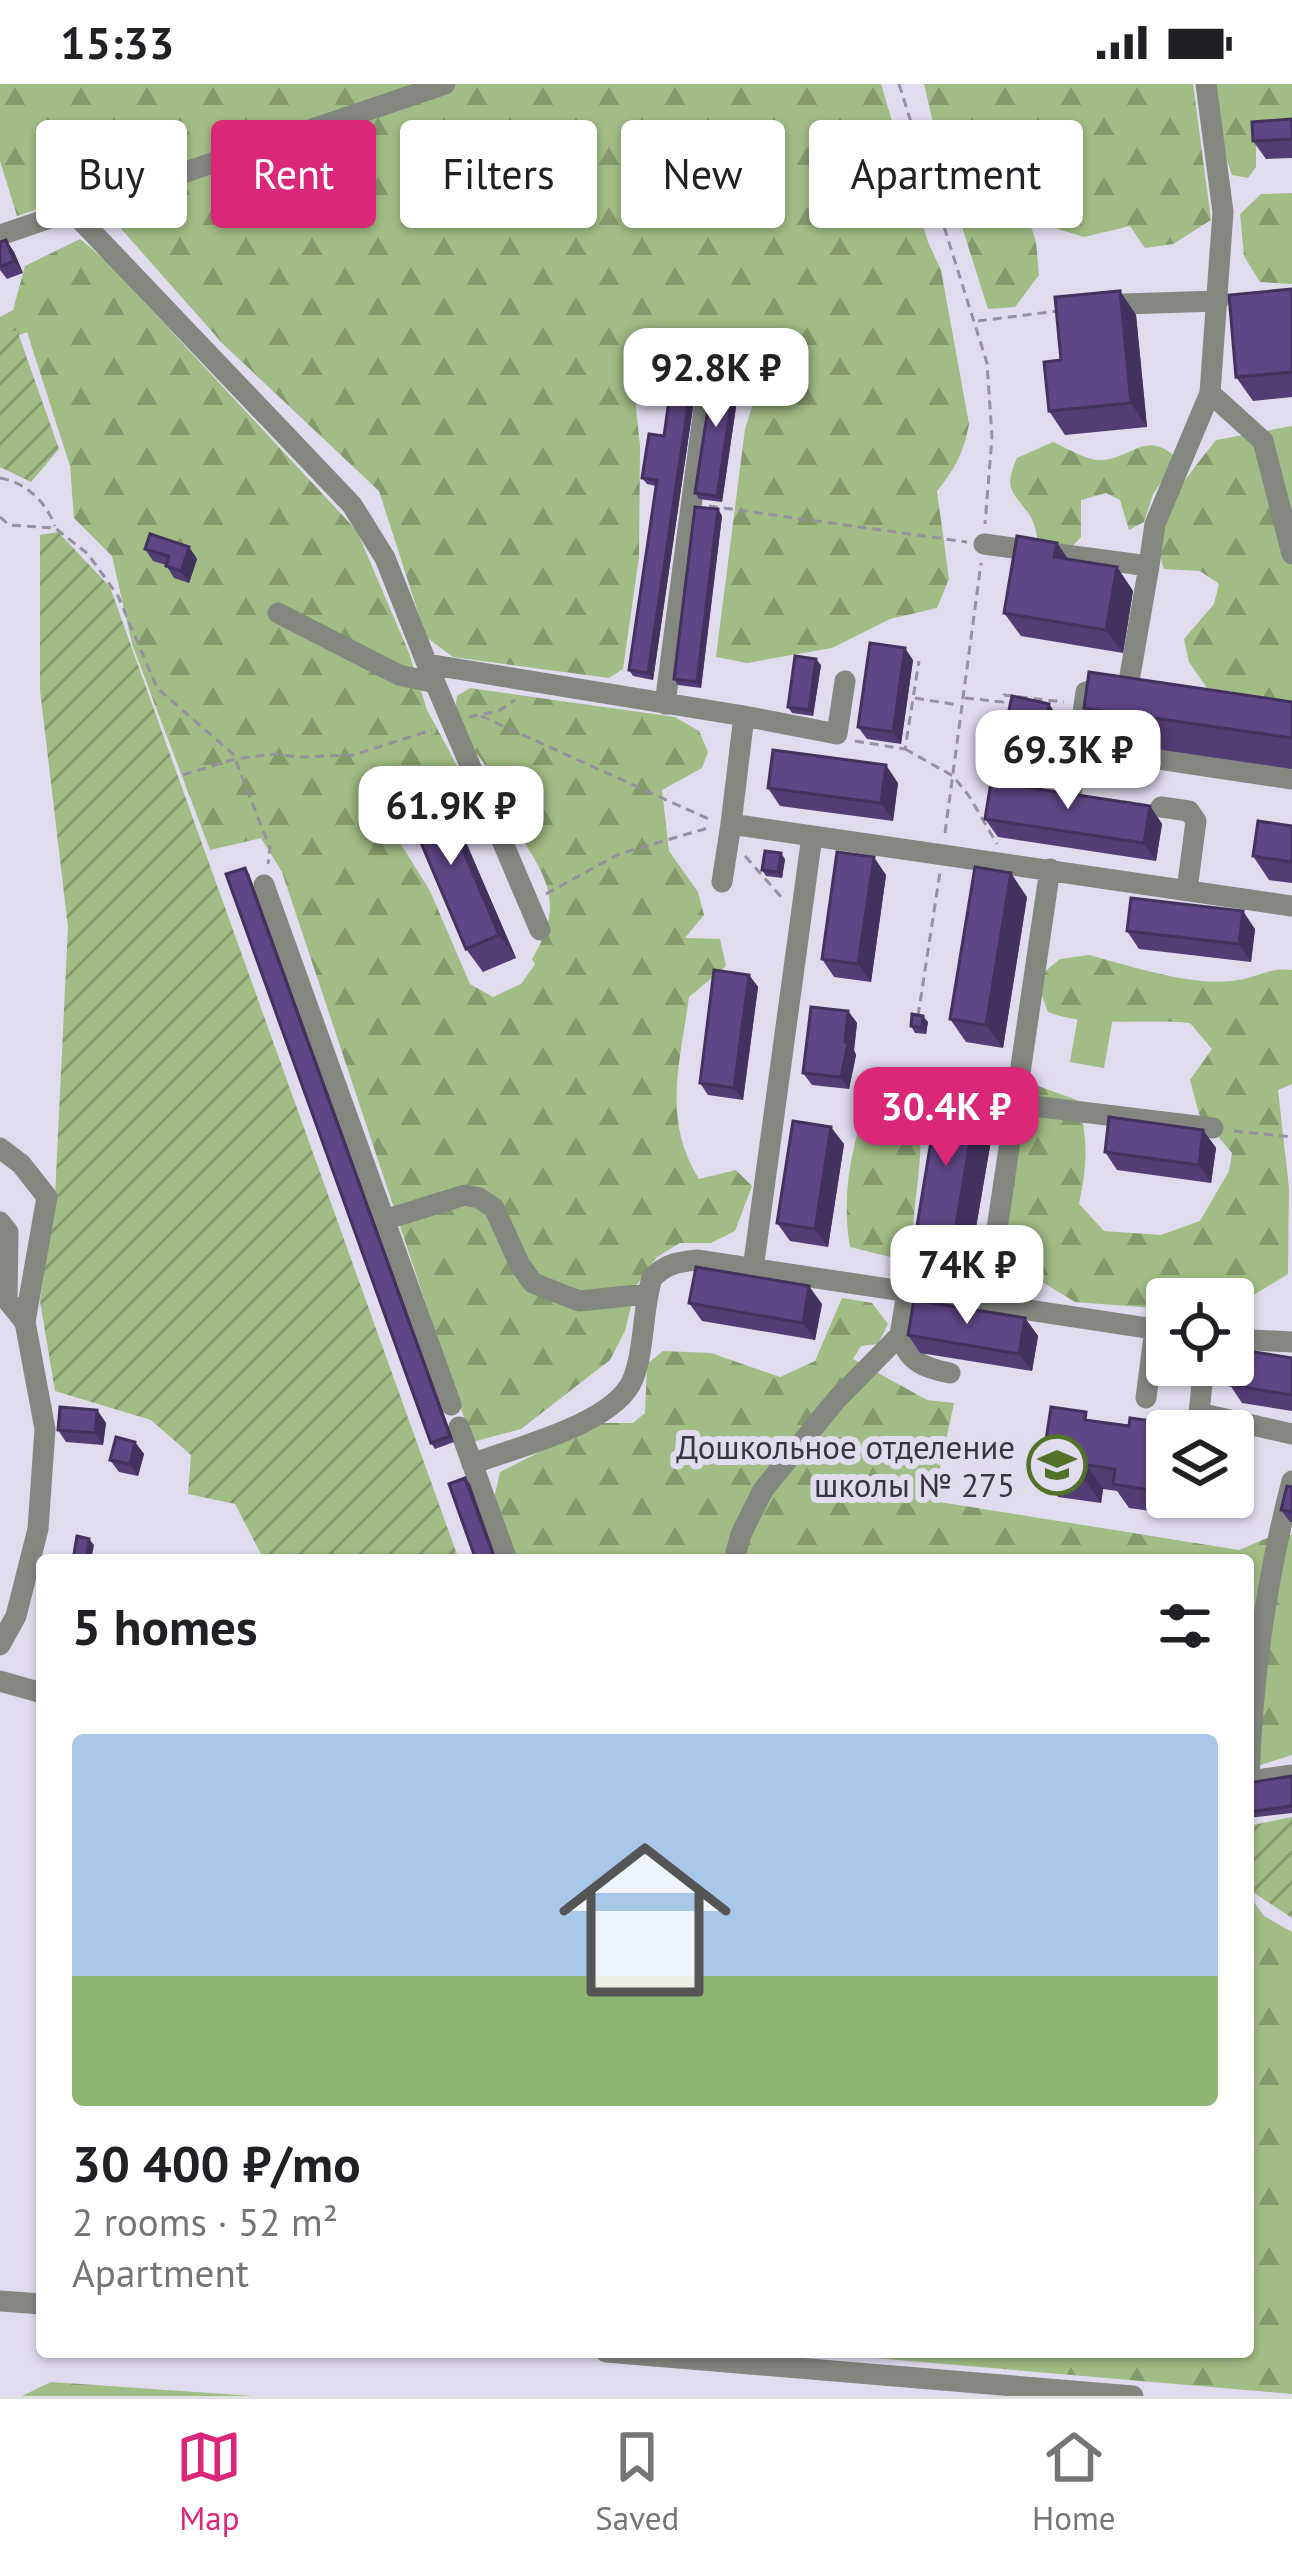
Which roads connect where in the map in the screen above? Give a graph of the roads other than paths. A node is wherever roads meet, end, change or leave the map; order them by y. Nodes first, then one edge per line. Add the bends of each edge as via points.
1 (445, 84) edge
2 (1206, 84) edge
3 (187, 173) edge
4 (36, 224) edge
5 (88, 228) edge
6 (0, 235) edge
7 (1218, 301) junction
8 (1124, 304) edge
9 (710, 362) edge
10 (1210, 393) junction
11 (984, 544) road end
12 (1292, 554) edge
13 (1149, 566) junction
14 (278, 613) dead end
15 (429, 673) junction
16 (845, 681) dead end
17 (1128, 687) junction
18 (1152, 690) edge
19 (664, 704) junction
20 (745, 716) junction
21 (1078, 746) junction
22 (1292, 779) edge
23 (1071, 794) edge
24 (1161, 807) road end
25 (730, 831) junction
26 (812, 836) junction
27 (1050, 869) junction
28 (722, 882) dead end
29 (264, 885) road end
30 (1186, 890) junction
31 (1292, 906) edge
32 (540, 930) dead end
33 (1016, 1105) junction
34 (1213, 1128) road end
35 (0, 1148) edge
36 (385, 1220) junction
37 (0, 1222) edge
38 (753, 1269) junction
39 (907, 1292) junction
40 (647, 1294) junction
41 (986, 1304) junction
42 (25, 1322) junction
43 (1146, 1328) edge
44 (900, 1335) junction
45 (1254, 1340) edge
46 (1292, 1342) edge
47 (950, 1373) dead end
48 (1148, 1386) edge
49 (1202, 1386) edge
50 (1145, 1398) dead end
51 (1292, 1434) edge
52 (472, 1464) junction
53 (1292, 1481) edge
54 (505, 1554) edge
55 (736, 1554) edge
56 (1254, 1643) edge
57 (0, 1645) edge
58 (0, 1681) edge
59 (36, 1691) edge
60 (1292, 1775) edge
61 (1254, 1780) edge
62 (0, 2301) edge
63 (36, 2304) edge
64 (678, 2358) edge
65 (1132, 2396) edge

1 - 3 street
2 - 7 street via 1223,212
4 - 6 street
5 - 15 street via 352,506 385,558
7 - 8 street
7 - 10 street
9 - 19 street
10 - 12 street via 1263,442
10 - 13 street via 1155,524
11 - 13 street
13 - 17 street
14 - 15 street via 399,674
15 - 19 street
15 - 32 street
16 - 20 street via 837,734
17 - 18 street
17 - 21 street via 1107,683 1086,692
19 - 20 street
20 - 25 street
21 - 22 street
21 - 23 street
24 - 30 street via 1189,811 1196,821
25 - 26 street
25 - 28 street
26 - 27 street
26 - 38 street
27 - 30 street
27 - 33 street
29 - 36 street
30 - 31 street
33 - 34 street
33 - 41 street
35 - 42 street via 47,1197
36 - 40 street via 465,1195 479,1198 494,1208 533,1283 579,1301
36 - 52 street
37 - 42 street via 8,1232 8,1300
38 - 39 street
38 - 40 street via 676,1262 652,1278
39 - 41 street
39 - 44 street
40 - 52 street via 623,1397 580,1424
41 - 43 street
42 - 57 street via 45,1429 38,1528 16,1616
44 - 47 street via 914,1361
44 - 55 street via 763,1490
45 - 46 street
48 - 50 street
49 - 51 street via 1199,1413
52 - 54 street
53 - 56 street
58 - 59 street
60 - 61 street
62 - 63 street
64 - 65 street

